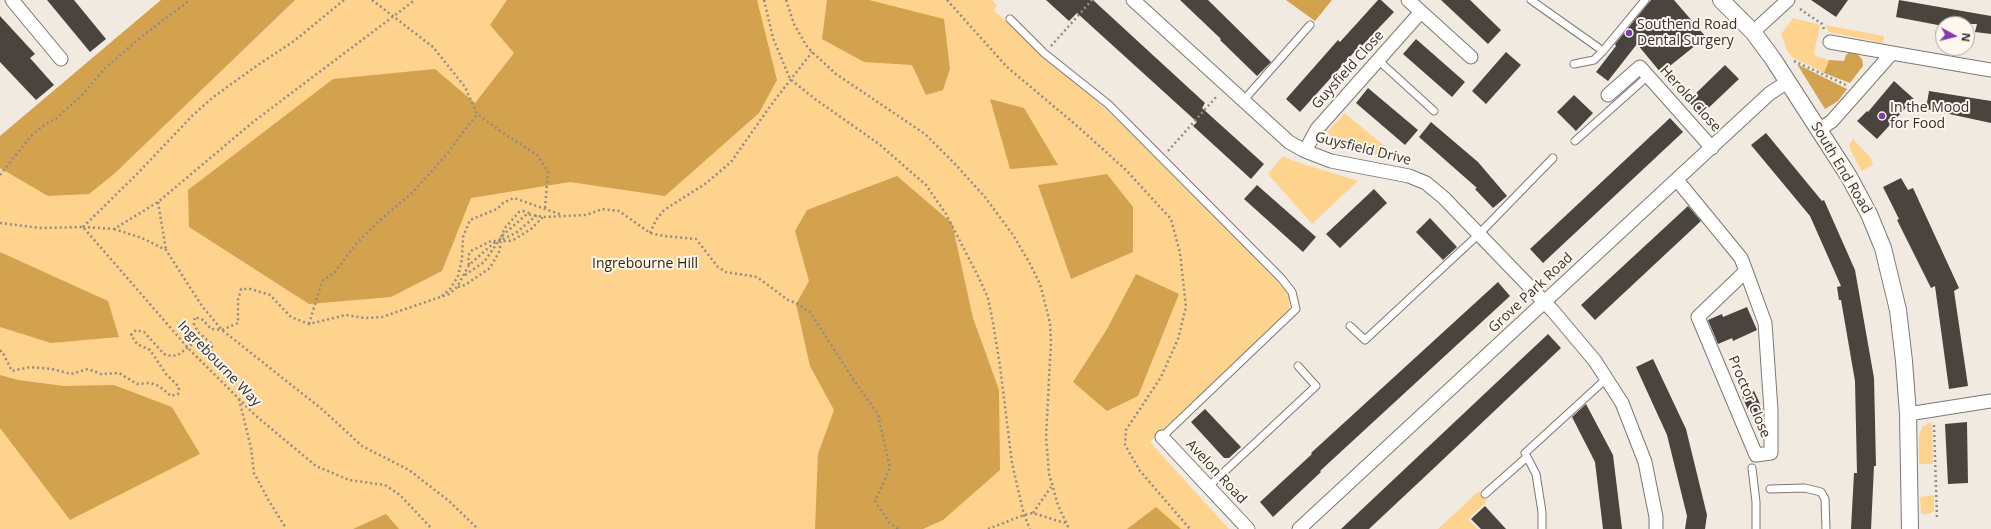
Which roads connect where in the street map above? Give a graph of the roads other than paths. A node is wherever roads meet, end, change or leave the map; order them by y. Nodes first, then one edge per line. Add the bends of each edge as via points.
1 (12, 0) edge
2 (1133, 0) edge
3 (1408, 0) edge
4 (1531, 0) edge
5 (1645, 0) edge
6 (1721, 0) edge
7 (1788, 0) edge
8 (1420, 12) junction
9 (1010, 19) dead end
10 (1310, 25) dead end
11 (1753, 32) junction
12 (1830, 42) road end
13 (1603, 51) junction
14 (1892, 53) junction
15 (1471, 58) dead end
16 (61, 59) dead end
17 (1378, 60) junction
18 (1574, 64) dead end
19 (1991, 70) edge
20 (1648, 76) junction
21 (1787, 82) junction
22 (1608, 95) dead end
23 (1243, 101) junction
24 (1434, 111) dead end
25 (1819, 130) junction
26 (1576, 141) dead end
27 (1712, 148) junction
28 (1304, 152) junction
29 (1553, 158) dead end
30 (1677, 180) junction
31 (1478, 235) junction
32 (1746, 272) junction
33 (1544, 302) junction
34 (1350, 326) dead end
35 (1298, 366) dead end
36 (1606, 379) junction
37 (1991, 402) edge
38 (1908, 414) junction
39 (1162, 437) joint
40 (1527, 457) junction
41 (1752, 468) dead end
42 (1208, 487) junction
43 (1770, 489) dead end
44 (1485, 494) dead end
45 (1248, 529) edge
46 (1299, 529) edge
47 (1542, 529) edge
48 (1656, 529) edge
49 (1756, 529) edge
50 (1826, 529) edge
51 (1910, 529) edge

1 - 16 street
2 - 23 street, Guysfield Drive
3 - 8 street
4 - 13 lane
5 - 13 lane
6 - 11 street, South End Road
7 - 11 street
8 - 15 street
8 - 17 street, Guysfield Close
9 - 39 lane via 1044,53 1108,104 1292,292 1296,309
10 - 23 lane
11 - 21 street, South End Road
12 - 14 street
13 - 18 lane via 1594,60
14 - 19 street
14 - 25 street via 1832,121
17 - 24 lane
17 - 28 street, Guysfield Close via 1316,130
20 - 22 street, Herold Close via 1640,67
20 - 26 lane
20 - 27 street, Herold Close
21 - 25 street, South End Road
21 - 27 street, Grove Park Road via 1769,94
23 - 28 street, Guysfield Drive
25 - 38 street, South End Road via 1848,175 1884,248 1898,310
27 - 30 street, Grove Park Road
28 - 31 street, Guysfield Drive via 1331,161 1409,176 1426,183 1444,198
29 - 31 lane
30 - 32 street, Proctor Close via 1741,258
30 - 33 street, Grove Park Road
31 - 33 street, Guysfield Drive
31 - 34 lane via 1365,340
32 - 32 street, Proctor Close via 1765,324 1771,410 1771,452 1756,455 1698,317
33 - 36 street, Guysfield Drive via 1595,361
33 - 46 street, Grove Park Road
35 - 42 lane via 1316,386
36 - 40 lane via 1525,453
36 - 48 street, Guysfield Drive via 1622,403 1645,462
37 - 38 street
38 - 51 street, South End Road
39 - 42 street, Avelon Road
40 - 44 lane
40 - 47 lane via 1536,474
41 - 49 lane
42 - 45 street, Avelon Road
43 - 50 lane via 1805,488 1820,492 1825,499

